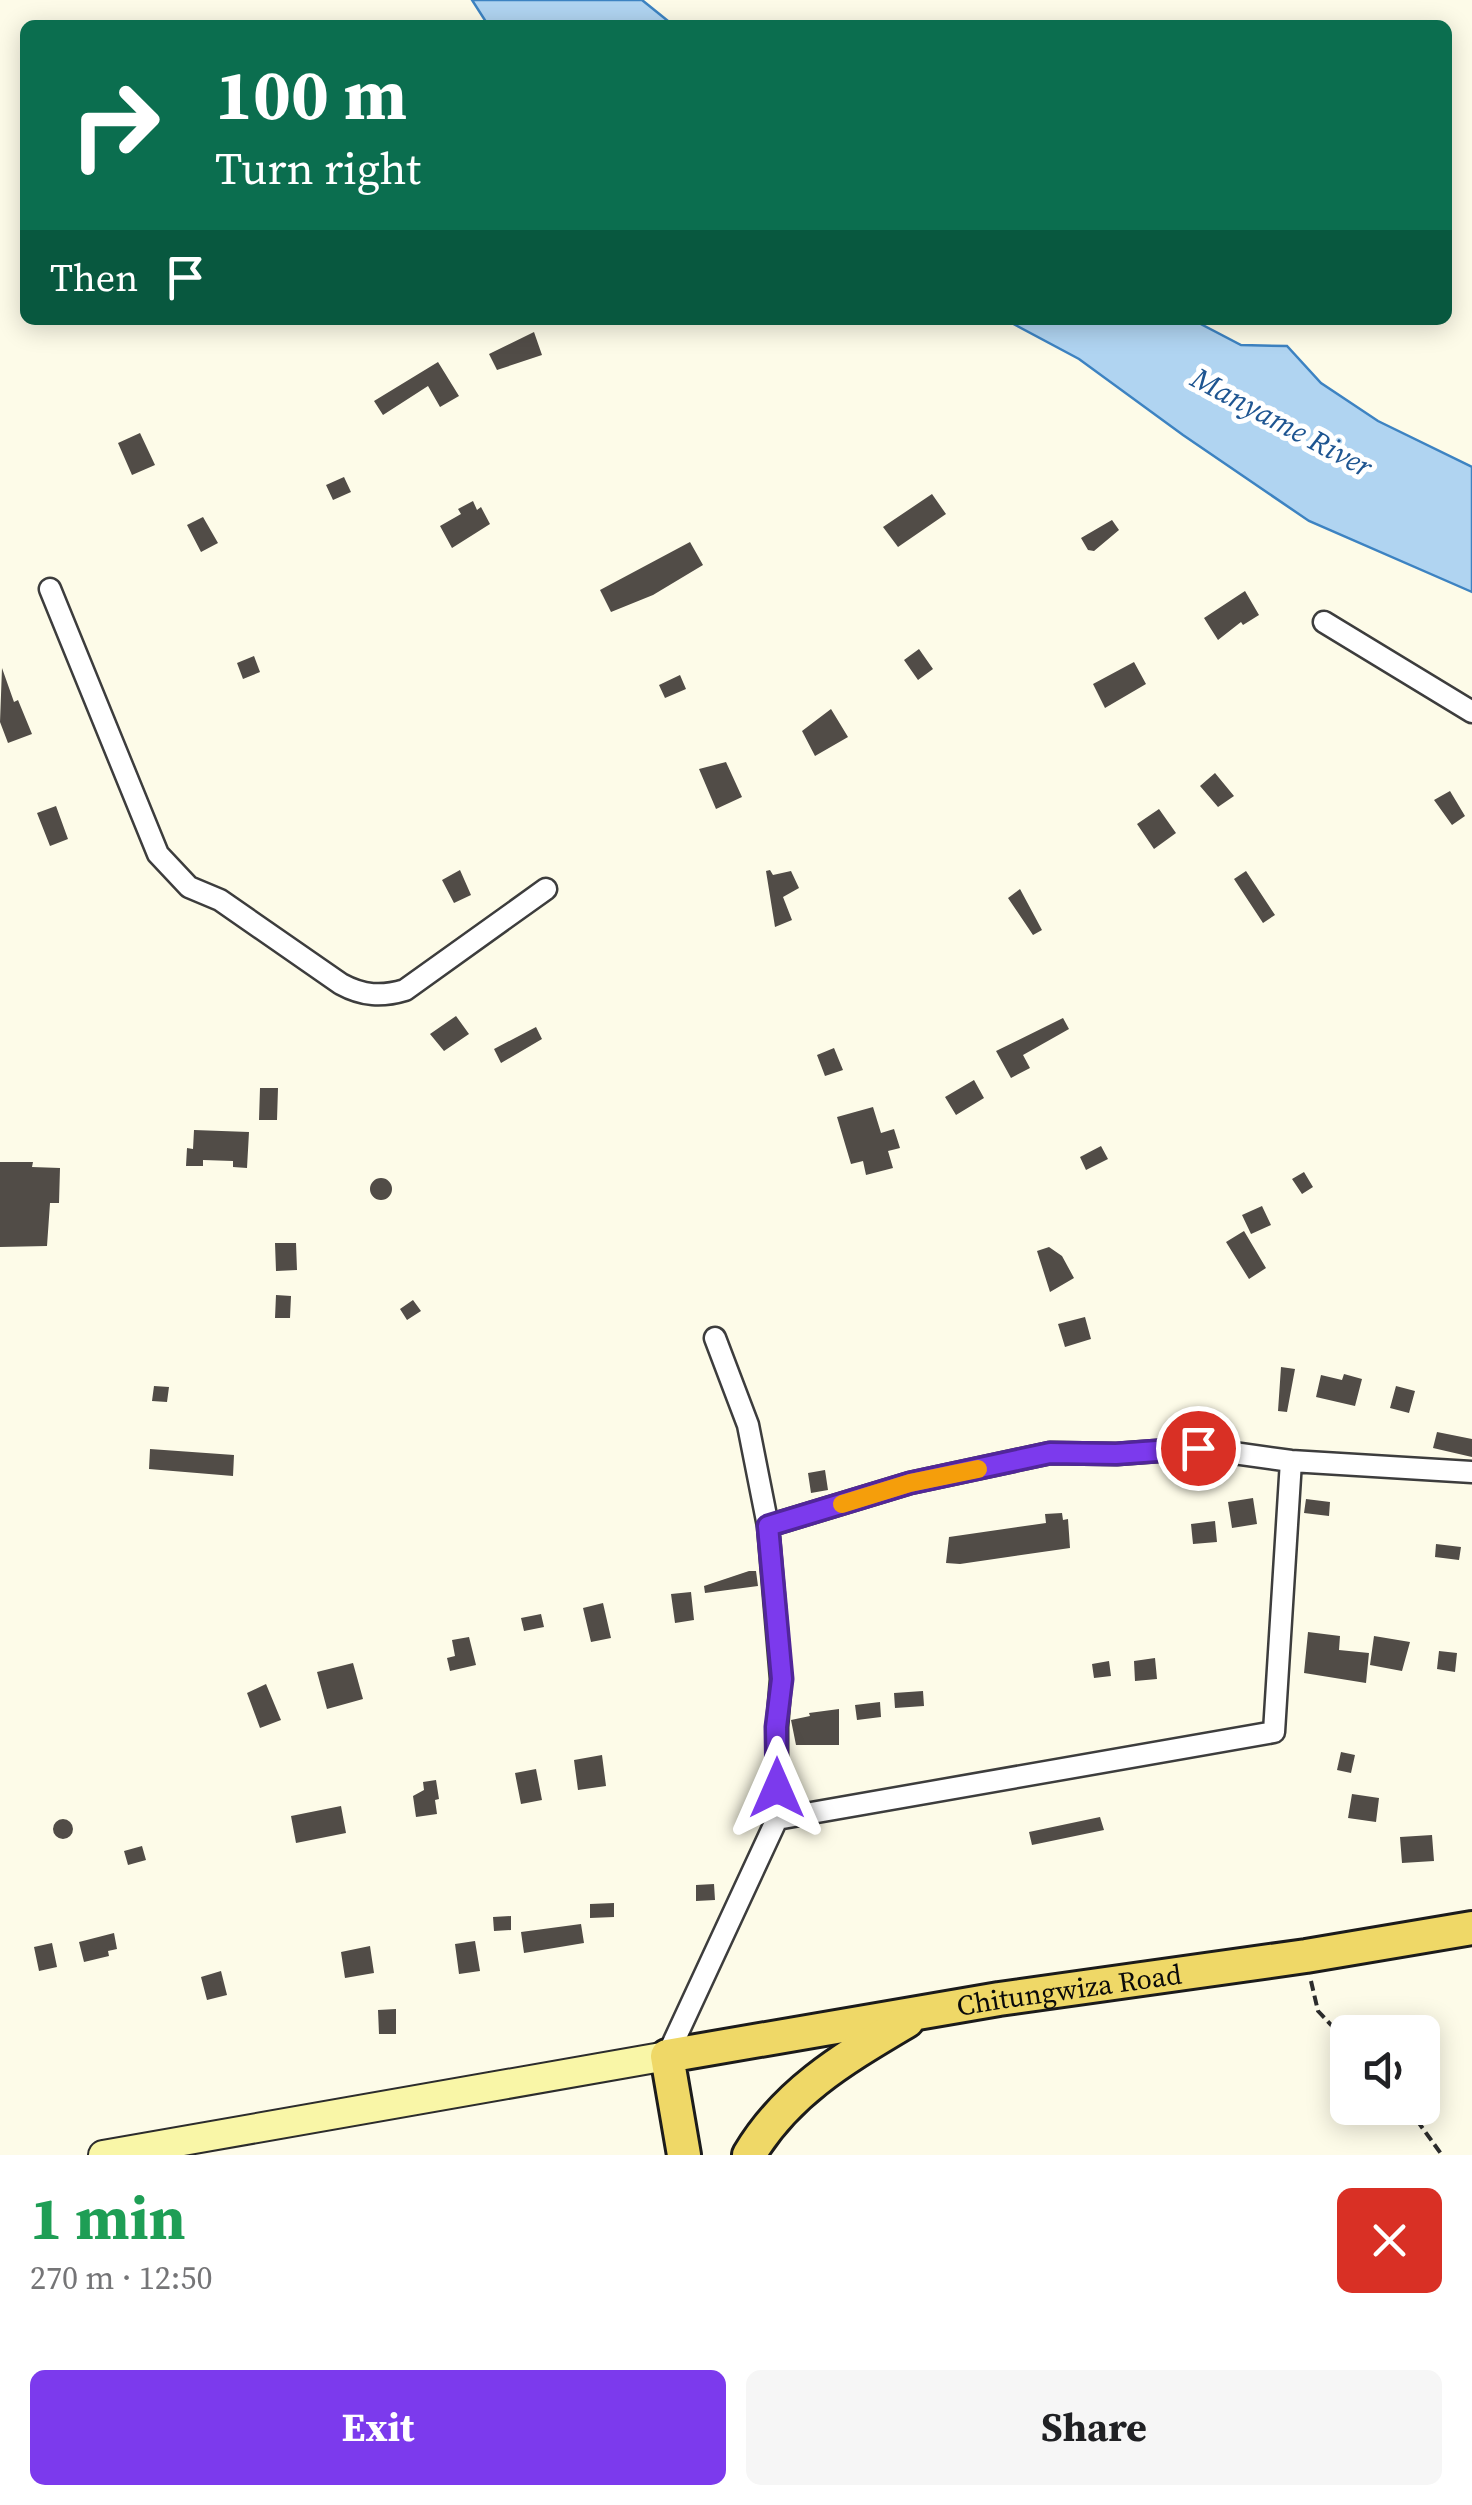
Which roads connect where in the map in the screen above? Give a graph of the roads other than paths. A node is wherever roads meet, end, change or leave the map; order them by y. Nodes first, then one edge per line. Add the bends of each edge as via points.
1 (50, 589) dead end
2 (1324, 622) dead end
3 (1472, 712) edge
4 (546, 890) dead end
5 (716, 1338) dead end
6 (1291, 1460) junction
7 (1472, 1472) edge
8 (768, 1526) junction
9 (777, 1819) junction
10 (1472, 1928) edge
11 (924, 2011) junction
12 (667, 2056) junction
13 (197, 2146) edge
14 (103, 2155) edge
15 (684, 2155) edge
16 (750, 2155) edge

1 - 4 street via 158,854 189,887 220,900 341,984 379,996 405,990
2 - 3 street
5 - 8 street via 748,1426
6 - 7 street
6 - 8 street via 1198,1448 1050,1453 910,1483
6 - 9 street via 1274,1732
8 - 9 street via 782,1679
9 - 12 street
10 - 11 main road, Chitungwiza Road
11 - 12 main road, Chitungwiza Road
11 - 16 main road via 818,2076 788,2102
12 - 13 main road
12 - 15 main road
13 - 14 main road

